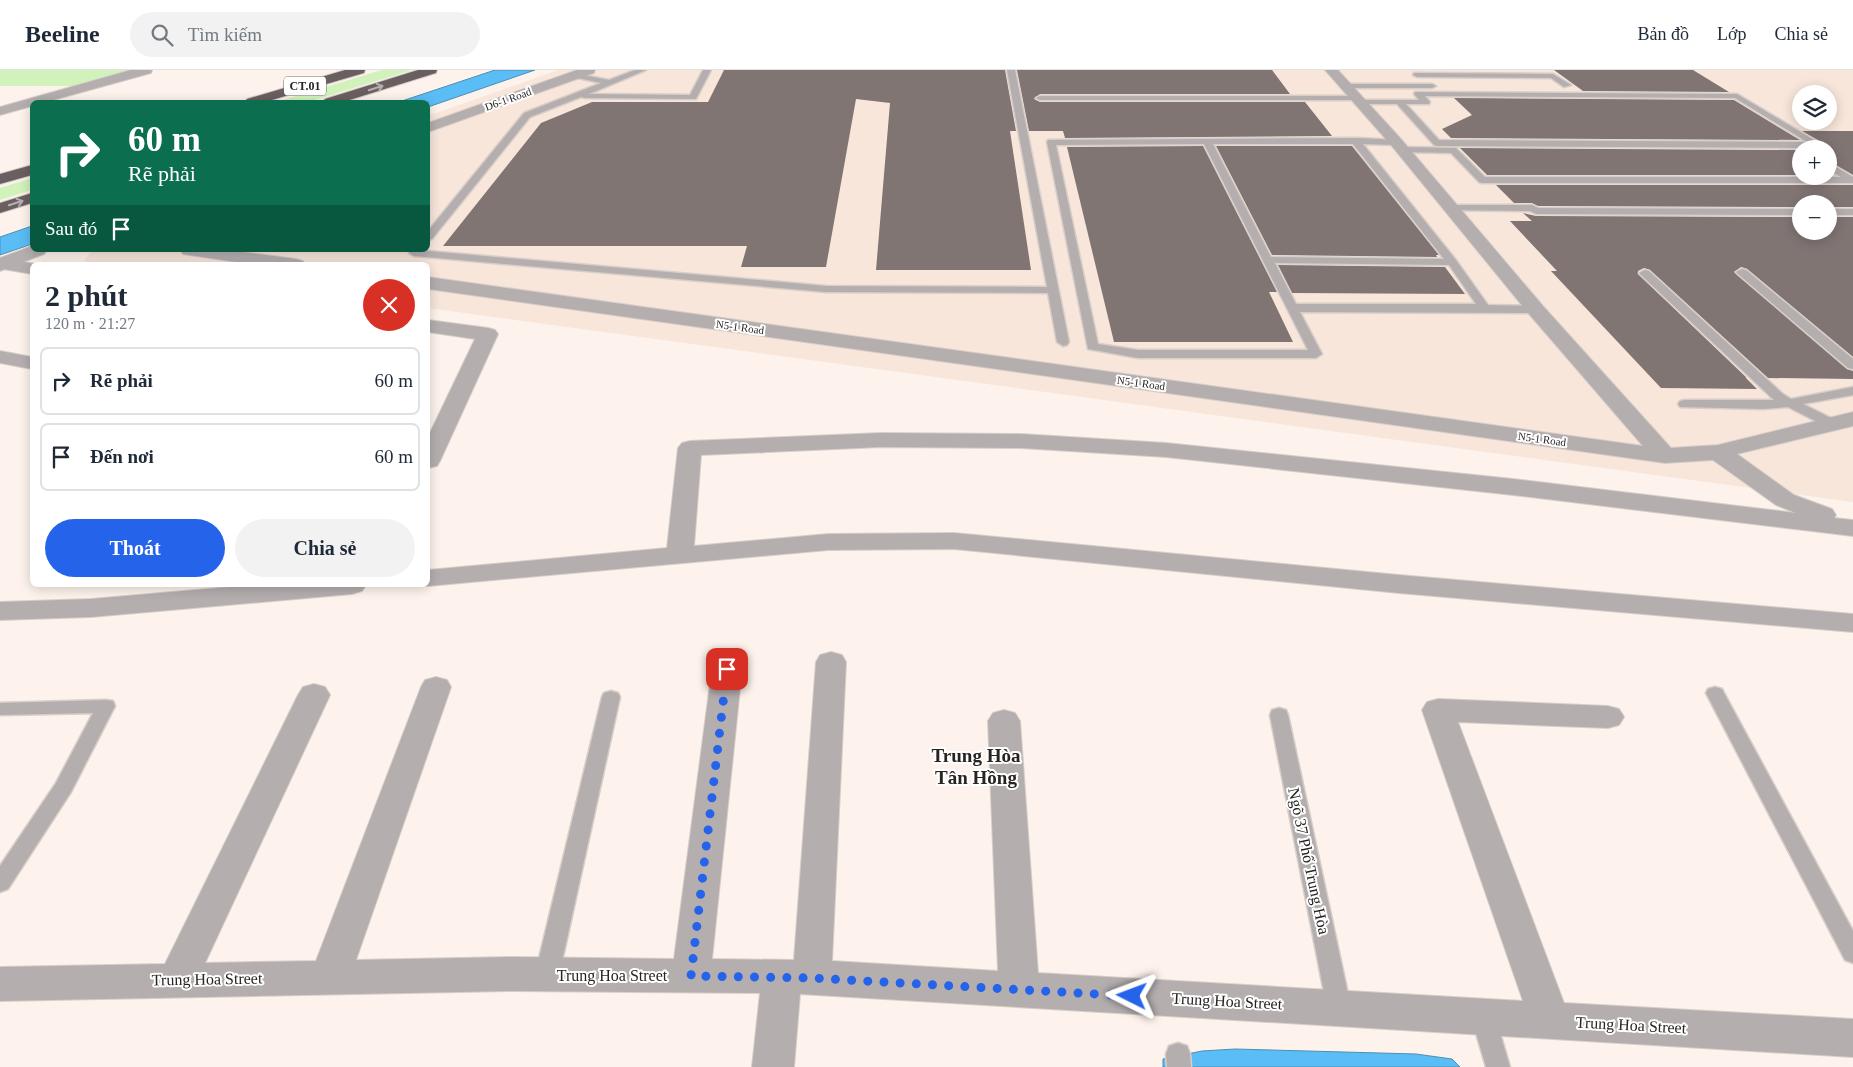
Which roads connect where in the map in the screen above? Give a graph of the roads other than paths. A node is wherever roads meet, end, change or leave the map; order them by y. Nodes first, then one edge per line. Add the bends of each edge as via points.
1 (146, 70) edge
2 (359, 70) edge
3 (431, 70) edge
4 (642, 70) edge
5 (706, 70) edge
6 (1011, 70) edge
7 (1331, 70) edge
8 (582, 72) edge
9 (1380, 75) dead end
10 (1409, 76) dead end
11 (611, 83) junction
12 (1547, 85) dead end
13 (1391, 86) junction
14 (1508, 86) dead end
15 (1353, 95) junction
16 (575, 96) junction
17 (1040, 98) dead end
18 (39, 100) edge
19 (259, 100) edge
20 (336, 100) edge
21 (1399, 102) junction
22 (30, 103) edge
23 (0, 111) edge
24 (430, 127) edge
25 (1356, 141) junction
26 (1207, 142) junction
27 (1399, 146) junction
28 (30, 171) edge
29 (1837, 171) edge
30 (0, 180) edge
31 (1792, 180) edge
32 (1837, 180) edge
33 (30, 199) edge
34 (0, 208) edge
35 (1450, 208) junction
36 (1792, 212) edge
37 (1837, 212) edge
38 (1853, 212) edge
39 (430, 234) edge
40 (33, 252) edge
41 (203, 252) edge
42 (415, 252) edge
43 (1268, 260) junction
44 (275, 262) edge
45 (1452, 262) junction
46 (2, 264) edge
47 (30, 268) edge
48 (1742, 272) dead end
49 (1645, 273) dead end
50 (430, 283) edge
51 (1052, 290) junction
52 (1293, 308) junction
53 (1484, 308) junction
54 (1536, 310) junction
55 (430, 326) edge
56 (1063, 342) dead end
57 (0, 357) edge
58 (30, 363) edge
59 (1853, 365) edge
60 (1853, 391) edge
61 (1789, 403) junction
62 (1685, 404) dead end
63 (1853, 419) edge
64 (1832, 424) junction
65 (1718, 452) junction
66 (1665, 456) junction
67 (430, 457) edge
68 (1853, 528) edge
69 (680, 556) junction
70 (430, 578) edge
71 (307, 587) edge
72 (129, 595) edge
73 (0, 611) edge
74 (1853, 623) edge
75 (831, 662) dead end
76 (727, 669) dead end
77 (436, 687) dead end
78 (1715, 693) dead end
79 (314, 695) dead end
80 (611, 697) dead end
81 (0, 710) edge
82 (1279, 715) dead end
83 (1608, 716) dead end
84 (1004, 721) dead end
85 (0, 883) edge
86 (1853, 953) edge
87 (547, 975) junction
88 (691, 976) junction
89 (797, 977) junction
90 (330, 978) junction
91 (177, 980) junction
92 (0, 984) edge
93 (1019, 989) junction
94 (1339, 1008) junction
95 (1483, 1016) junction
96 (1550, 1020) junction
97 (1853, 1038) edge
98 (773, 1067) edge
99 (1498, 1067) edge

1 - 18 street
2 - 19 highway, CT.01
20 -> 3 highway, CT.01
4 - 11 lane
5 - 16 lane via 694,97
6 - 51 lane
7 - 15 street
8 - 11 lane
8 - 24 street, D6-1 Road
9 - 13 lane
10 - 12 lane via 1553,76 1567,85
11 - 16 lane
13 - 14 lane
13 - 15 lane
15 - 17 lane
15 - 21 lane
15 - 27 street
16 - 39 lane via 527,115
21 - 21 lane via 1426,102 1418,94 1737,96 1818,145 1437,143
22 - 23 street
25 - 26 lane
25 - 27 lane
25 - 45 lane
26 - 43 lane
26 - 52 lane via 1051,142 1092,346 1138,354 1316,354
27 - 31 lane via 1453,150 1482,180
27 - 35 street
28 - 30 highway
29 - 32 lane via 1852,180
34 -> 33 highway
35 - 36 lane
35 - 54 street
37 - 38 lane
40 - 46 street
41 - 44 street
42 - 51 lane via 826,289
43 - 45 lane
43 - 52 lane
45 - 53 lane
46 - 47 street
48 - 59 lane
49 - 61 lane via 1778,397
50 - 66 street, N5-1 Road
51 - 56 lane
52 - 53 lane
53 - 54 lane
54 - 66 street
55 - 67 street via 488,334
57 - 58 street
60 - 61 lane
61 - 62 lane
61 - 64 lane
63 - 64 street, N5-1 Road
64 - 65 street, N5-1 Road
65 - 66 street, N5-1 Road
65 - 68 street via 1785,500
68 - 69 street via 1166,450 1021,441 881,440 690,448
69 - 70 street
69 - 74 street via 828,542 954,541
71 - 72 street
72 - 73 street
75 - 89 street
76 - 88 street
77 - 90 street
78 - 86 lane
79 - 91 street
80 - 87 lane
81 - 85 lane via 106,706 64,787
82 - 94 lane, Ngõ 37 Phố Trung Hòa
83 - 96 street via 1438,710
84 - 93 street
87 - 88 street, Trung Hoa Street
87 - 90 street, Trung Hoa Street
88 - 89 street, Trung Hoa Street
89 - 93 street, Trung Hoa Street
89 - 98 street
90 - 91 street, Trung Hoa Street
91 - 92 street, Trung Hoa Street
93 - 94 street, Trung Hoa Street
94 - 95 street, Trung Hoa Street
95 - 96 street, Trung Hoa Street
95 - 99 lane
96 - 97 street, Trung Hoa Street

